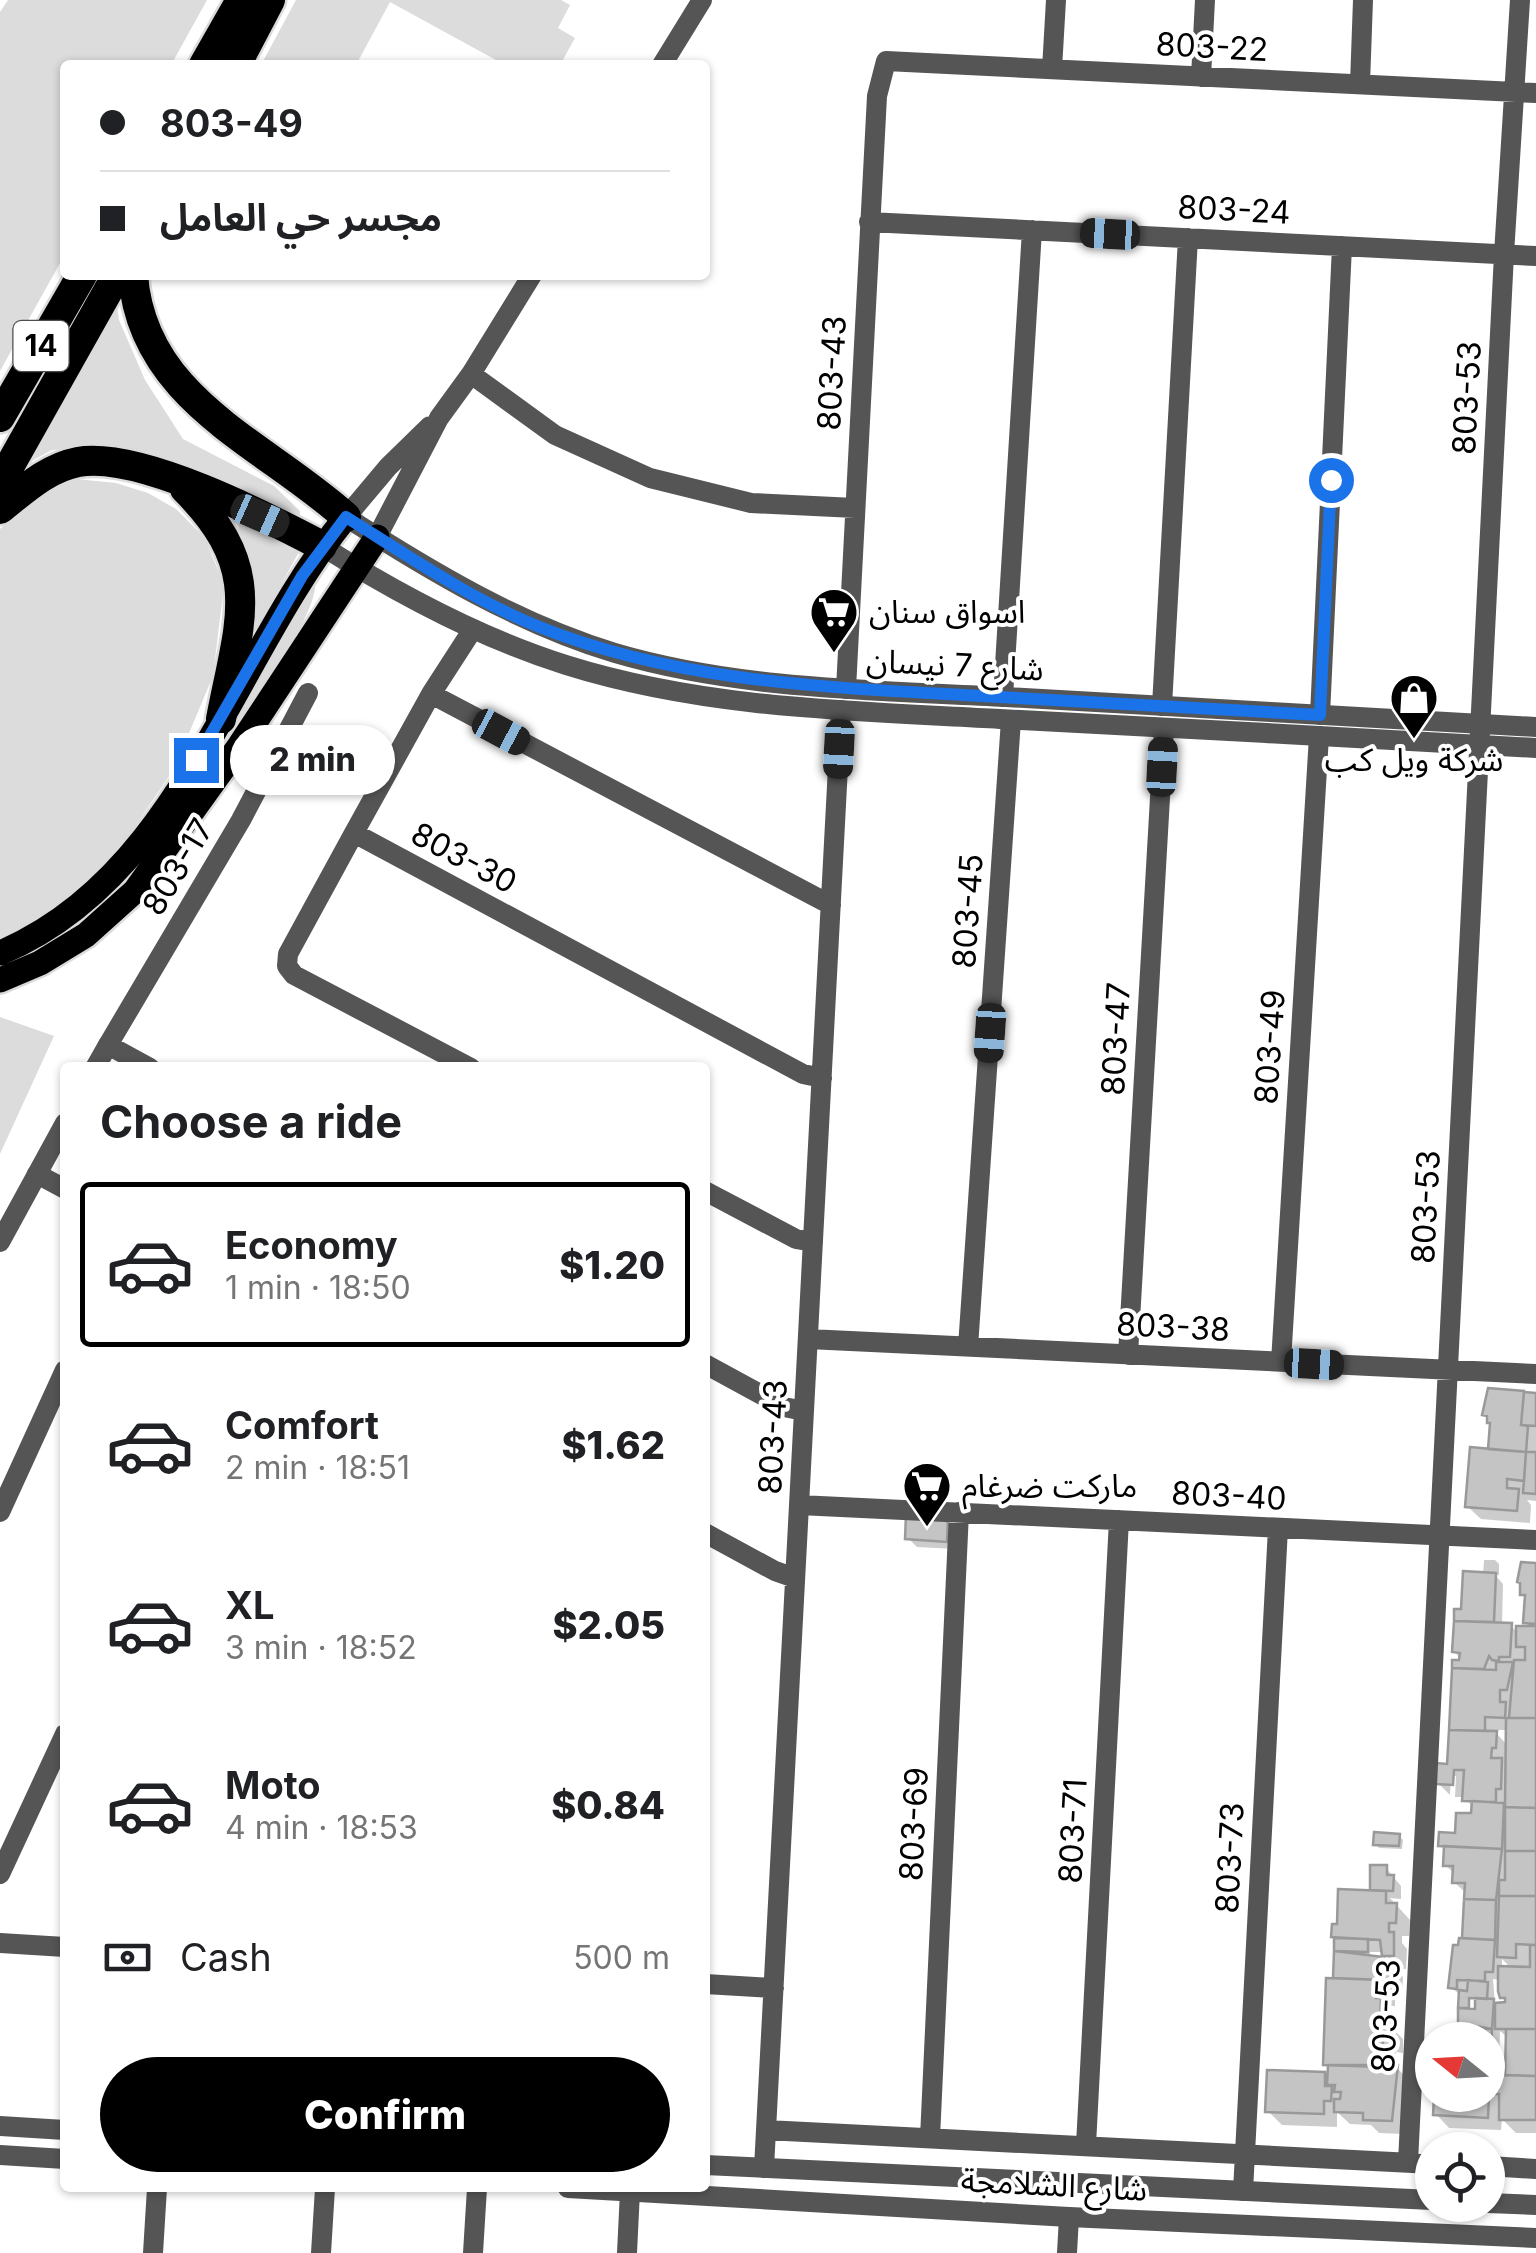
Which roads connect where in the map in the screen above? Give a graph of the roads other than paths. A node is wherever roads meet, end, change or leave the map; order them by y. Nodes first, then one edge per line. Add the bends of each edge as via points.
1 (241, 0) edge
2 (270, 0) edge
3 (702, 0) edge
4 (1056, 0) edge
5 (1205, 0) edge
6 (1363, 0) edge
7 (1520, 0) edge
8 (207, 60) edge
9 (239, 60) edge
10 (665, 60) edge
11 (886, 61) joint
12 (1052, 70) junction
13 (1202, 77) junction
14 (1360, 84) junction
15 (1525, 92) edge
16 (869, 222) junction
17 (1032, 230) junction
18 (1188, 238) junction
19 (1342, 246) junction
20 (1504, 254) junction
21 (1536, 256) edge
22 (79, 280) edge
23 (115, 280) edge
24 (134, 280) edge
25 (529, 280) edge
26 (471, 374) junction
27 (0, 418) edge
28 (439, 418) junction
29 (176, 480) junction
30 (0, 483) edge
31 (855, 508) junction
32 (0, 509) edge
33 (346, 517) junction
34 (377, 536) junction
35 (322, 546) junction
36 (356, 568) junction
37 (473, 629) junction
38 (846, 689) junction
39 (308, 694) dead end
40 (431, 694) junction
41 (1003, 697) junction
42 (841, 710) junction
43 (1163, 717) junction
44 (221, 719) junction
45 (1011, 720) junction
46 (1320, 726) junction
47 (1536, 727) edge
48 (1480, 734) junction
49 (1536, 748) edge
50 (354, 834) junction
51 (831, 905) junction
52 (80, 924) junction
53 (0, 953) edge
54 (0, 980) edge
55 (108, 1045) junction
56 (98, 1062) edge
57 (139, 1062) edge
58 (460, 1062) edge
59 (822, 1078) junction
60 (60, 1132) edge
61 (37, 1174) junction
62 (60, 1186) edge
63 (710, 1194) edge
64 (0, 1242) edge
65 (813, 1242) junction
66 (808, 1339) junction
67 (968, 1347) junction
68 (1128, 1355) junction
69 (1281, 1362) junction
70 (710, 1367) edge
71 (1448, 1370) junction
72 (1536, 1374) edge
73 (60, 1381) edge
74 (804, 1411) junction
75 (799, 1505) junction
76 (0, 1512) edge
77 (958, 1512) junction
78 (1119, 1520) junction
79 (1278, 1528) junction
80 (1440, 1536) junction
81 (710, 1537) edge
82 (1536, 1540) edge
83 (796, 1578) junction
84 (60, 1745) edge
85 (0, 1874) edge
86 (0, 1943) edge
87 (60, 1947) edge
88 (710, 1984) edge
89 (774, 1988) junction
90 (0, 2126) edge
91 (60, 2130) edge
92 (766, 2130) junction
93 (930, 2138) junction
94 (1086, 2146) junction
95 (1244, 2154) junction
96 (0, 2155) edge
97 (60, 2159) edge
98 (1408, 2162) junction
99 (1415, 2163) edge
100 (710, 2165) edge
101 (1505, 2167) edge
102 (764, 2168) junction
103 (1536, 2169) edge
104 (1243, 2191) junction
105 (157, 2192) edge
106 (325, 2192) edge
107 (477, 2192) edge
108 (630, 2192) edge
109 (647, 2192) edge
110 (1415, 2199) edge
111 (1505, 2204) edge
112 (1536, 2205) edge
113 (1069, 2217) junction
114 (1536, 2238) edge
115 (153, 2253) edge
116 (321, 2253) edge
117 (473, 2253) edge
118 (627, 2253) edge
119 (1066, 2253) edge

1 - 8 highway
2 - 9 highway
3 - 10 street
4 - 12 street
5 - 13 street
6 - 14 street
7 - 15 street, 803-53
11 - 12 street, 803-22
11 - 16 street, 803-43 via 877,96
12 - 13 street, 803-22
13 - 14 street, 803-22
14 - 15 street, 803-22
15 - 20 street, 803-53
16 - 17 street, 803-24
16 - 31 street, 803-43
17 - 18 street, 803-24
17 - 41 street
18 - 19 street, 803-24
18 - 43 street, 803-47
19 - 20 street, 803-24
19 - 46 street, 803-49
20 - 21 street, 803-24
20 - 48 street, 803-53
22 - 27 highway, 14
23 - 30 highway
24 - 33 highway via 142,326 178,385
25 - 26 street
26 - 28 street
26 - 31 street via 556,435 650,478 751,503
28 - 33 street
28 - 34 street
29 - 32 highway via 78,462 39,478
29 - 35 highway
29 - 44 highway via 216,523 237,564 242,593
31 - 38 street, 803-43
33 - 34 street, شارع 7 نيسان
33 - 35 main road
34 - 36 main road
34 - 38 street, شارع 7 نيسان via 494,605 616,653 726,676
35 - 36 street, شارع 7 نيسان
35 - 44 main road
36 - 37 street, شارع 7 نيسان
36 - 52 main road via 135,891
37 - 40 street
37 - 42 street, شارع 7 نيسان via 639,684
38 - 41 street, شارع 7 نيسان
39 - 55 street, 803-17
40 - 50 street
40 - 51 street
41 - 43 street, شارع 7 نيسان
42 - 45 street, شارع 7 نيسان
42 - 51 street, 803-43
43 - 45 street, شارع 7 نيسان
43 - 46 street, شارع 7 نيسان
43 - 68 street, 803-47
44 - 52 main road
45 - 67 street, 803-45
46 - 48 street, شارع 7 نيسان
46 - 69 street, 803-49
47 - 48 street, شارع 7 نيسان
48 - 49 street, شارع 7 نيسان
48 - 71 street, 803-53
50 - 58 street via 287,966
50 - 59 street, 803-30 via 802,1074
51 - 59 street, 803-43
52 - 53 main road
52 - 54 main road via 40,964
55 - 56 street, 803-17
55 - 57 street
59 - 65 street, 803-43
60 - 61 street
61 - 62 street
61 - 64 street
63 - 65 street
65 - 66 street, 803-43
66 - 67 street, 803-38
66 - 74 street, 803-43
67 - 68 street, 803-38
68 - 69 street, 803-38
69 - 71 street, 803-38
70 - 74 street
71 - 72 street, 803-38
71 - 80 street, 803-53
73 - 76 street
74 - 75 street, 803-43
75 - 77 street, 803-40
75 - 83 street, 803-43
77 - 78 street, 803-40
77 - 93 street, 803-69
78 - 79 street, 803-40
78 - 94 street, 803-71
79 - 80 street, 803-40
79 - 95 street, 803-73
80 - 82 street, 803-40
80 - 98 street, 803-53
81 - 83 street
83 - 89 street, 803-43
84 - 85 street
86 - 87 street
88 - 89 street
89 - 92 street, 803-43
90 - 91 street
92 - 93 street
92 - 102 street, 803-43
93 - 94 street
94 - 95 street
95 - 98 street
95 - 104 street, 803-73
96 - 97 street
98 - 99 street
100 - 102 street, شارع الشلامجة
101 - 103 street
102 - 104 street, شارع الشلامجة
104 - 110 street, شارع الشلامجة
105 - 115 street
106 - 116 street
107 - 117 street
108 - 118 street
109 - 113 street, شارع الشلامجة
111 - 112 street
113 - 114 street, شارع الشلامجة
113 - 119 street

